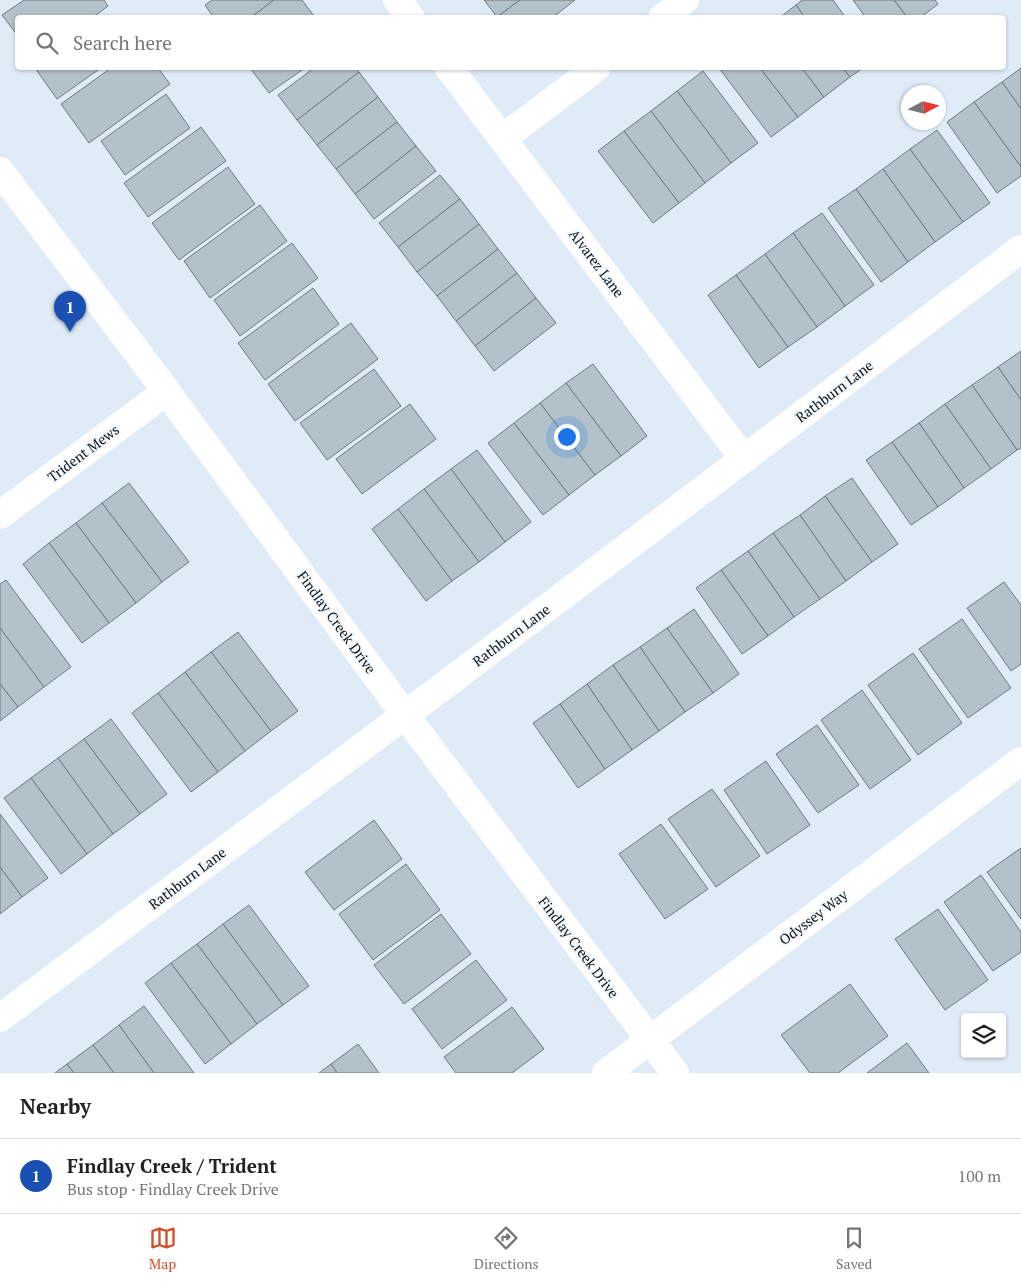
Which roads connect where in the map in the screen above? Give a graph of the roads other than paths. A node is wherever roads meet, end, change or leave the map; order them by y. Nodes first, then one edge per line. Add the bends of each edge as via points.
1 (397, 0) edge
2 (685, 0) edge
3 (409, 15) edge
4 (666, 15) edge
5 (451, 70) edge
6 (593, 70) edge
7 (503, 138) junction
8 (0, 171) edge
9 (1021, 249) edge
10 (167, 391) junction
11 (744, 459) junction
12 (0, 515) edge
13 (405, 715) junction
14 (1021, 761) edge
15 (0, 1018) edge
16 (649, 1040) junction
17 (606, 1073) edge
18 (675, 1073) edge

1 - 3 street
2 - 4 street
5 - 7 street, Alvarez Lane
6 - 7 street
7 - 11 street, Alvarez Lane
8 - 10 street, Findlay Creek Drive
9 - 11 street, Rathburn Lane
10 - 12 street, Trident Mews
10 - 13 street, Findlay Creek Drive
11 - 13 street, Rathburn Lane
13 - 15 street, Rathburn Lane
13 - 16 street, Findlay Creek Drive
14 - 16 street, Odyssey Way
16 - 17 street, Odyssey Way
16 - 18 street, Findlay Creek Drive

